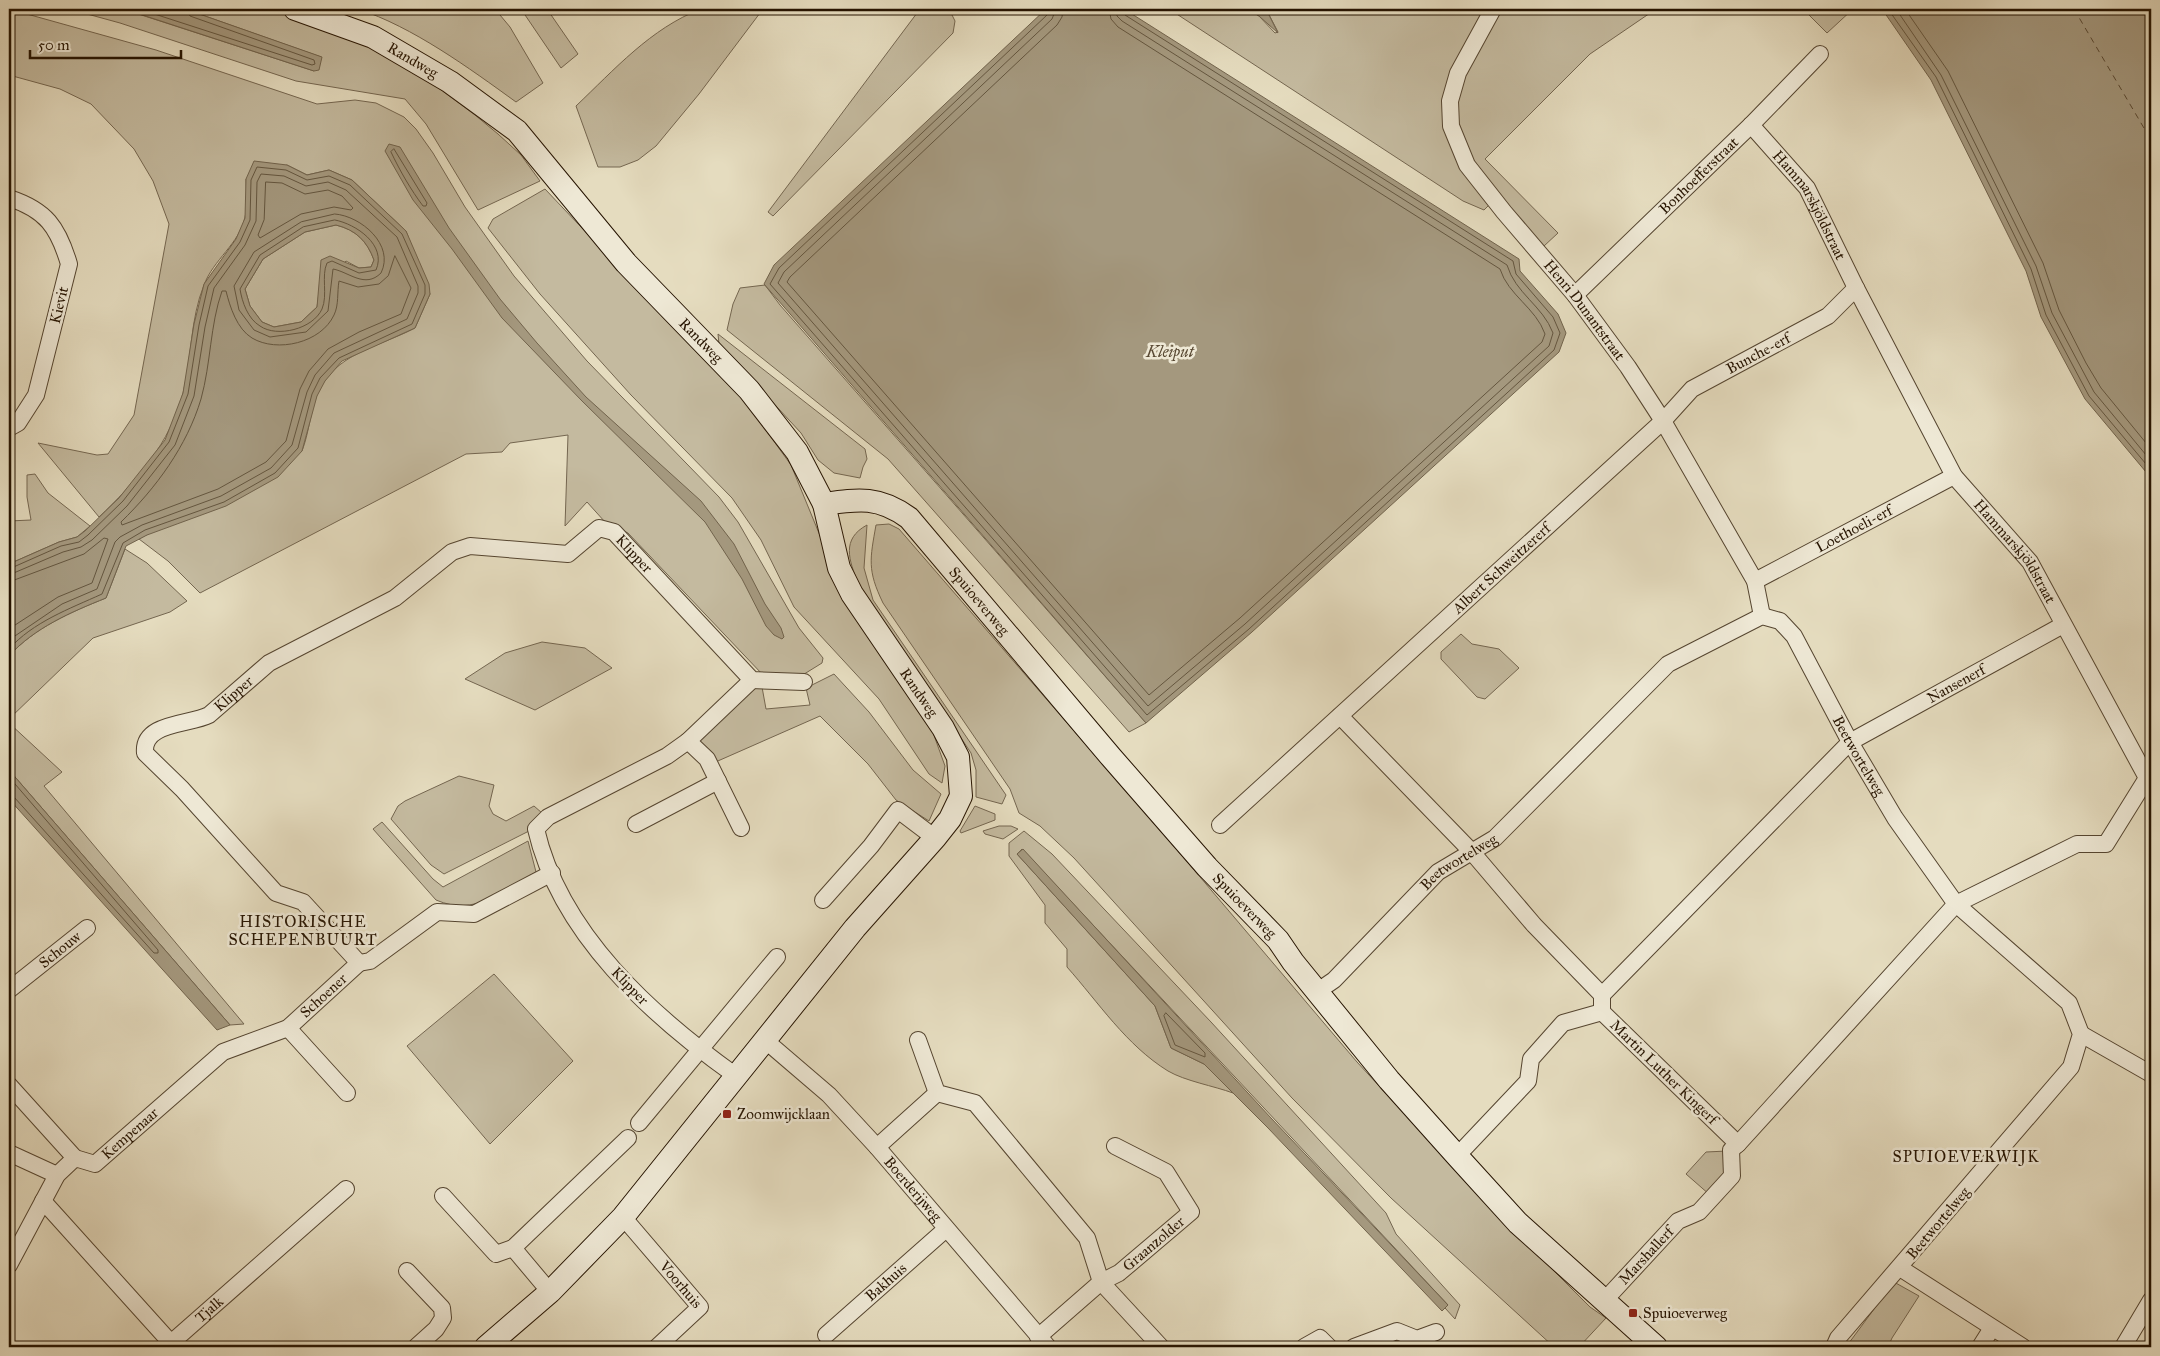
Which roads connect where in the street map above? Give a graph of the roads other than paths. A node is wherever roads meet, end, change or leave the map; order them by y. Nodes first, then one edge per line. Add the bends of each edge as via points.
1 (295, 9) edge
2 (1493, 9) edge
3 (1820, 54) dead end
4 (1751, 125) junction
5 (9, 198) edge
6 (1856, 288) junction
7 (1575, 295) junction
8 (1663, 421) junction
9 (9, 428) edge
10 (1954, 476) junction
11 (824, 504) junction
12 (1755, 581) junction
13 (1762, 616) junction
14 (2063, 625) junction
15 (752, 680) junction
16 (804, 682) dead end
17 (1340, 716) junction
18 (688, 741) junction
19 (1850, 742) junction
20 (718, 781) junction
21 (636, 824) dead end
22 (1220, 825) dead end
23 (741, 828) dead end
24 (935, 838) junction
25 (1471, 851) junction
26 (552, 873) junction
27 (823, 900) dead end
28 (1956, 904) junction
29 (87, 928) dead end
30 (777, 957) dead end
31 (359, 963) junction
32 (9, 990) edge
33 (1318, 991) junction
34 (1602, 995) junction
35 (1602, 1012) junction
36 (288, 1028) junction
37 (2081, 1034) junction
38 (262, 1039) joint
39 (918, 1040) dead end
40 (766, 1041) junction
41 (700, 1051) junction
42 (2151, 1074) edge
43 (736, 1076) junction
44 (9, 1085) edge
45 (347, 1093) dead end
46 (937, 1093) junction
47 (638, 1123) dead end
48 (628, 1138) dead end
49 (1738, 1144) junction
50 (1115, 1146) dead end
51 (877, 1147) junction
52 (9, 1153) edge
53 (1457, 1156) junction
54 (74, 1158) junction
55 (57, 1175) junction
56 (346, 1189) dead end
57 (443, 1196) dead end
58 (42, 1201) junction
59 (623, 1218) junction
60 (946, 1229) junction
61 (513, 1248) junction
62 (9, 1265) edge
63 (1900, 1268) junction
64 (407, 1271) dead end
65 (1101, 1282) junction
66 (550, 1292) junction
67 (2151, 1300) edge
68 (1604, 1301) junction
69 (1992, 1328) junction
70 (1436, 1332) dead end
71 (826, 1335) dead end
72 (1043, 1342) edge
73 (416, 1347) edge
74 (486, 1347) edge
75 (657, 1347) edge
76 (1161, 1347) edge
77 (1304, 1347) edge
78 (1330, 1347) edge
79 (1354, 1347) edge
80 (1656, 1347) edge
81 (1834, 1347) edge
82 (1980, 1347) edge
83 (2023, 1347) edge
84 (2123, 1347) edge

1 - 11 street, Randweg via 373,37 450,82 517,132 626,263 756,397 797,452
2 - 7 street, Henri Dunantstraat via 1458,73 1450,101 1451,126 1467,165
3 - 4 street, Bonhoefferstraat
4 - 6 street, Hammarskjöldstraat via 1807,188
4 - 7 street, Bonhoefferstraat
5 - 9 street, Kievit via 30,205 50,221 69,264 36,395 18,424
6 - 8 street, Bunche-erf via 1828,316 1692,389
6 - 10 street, Hammarskjöldstraat
7 - 8 street, Henri Dunantstraat
8 - 12 street, Henri Dunantstraat
8 - 17 street, Albert Schweitzererf
10 - 12 street, Loethoeli-erf
10 - 14 street, Hammarskjöldstraat via 2030,562
11 - 24 street, Randweg via 839,568 852,594 943,728 958,758 961,796 950,819
11 - 33 street, Spuioeverweg via 868,500 892,506 909,518 1111,758 1207,867 1278,940
12 - 13 street, Henri Dunantstraat
13 - 19 street, Beetwortelweg via 1780,621 1794,636
13 - 25 street, Beetwortelweg via 1668,664 1495,838
14 - 19 street, Nansenerf
14 - 28 street, Hammarskjöldstraat via 2147,778 2106,844 2077,844
15 - 16 street
15 - 18 street, Klipper
15 - 31 street, Klipper via 614,532 599,528 568,554 470,546 452,552 395,598 270,663 209,715 164,727 149,737 144,746 145,753 276,893 304,902
17 - 22 street, Albert Schweitzererf
17 - 25 street
18 - 20 street via 707,759
18 - 26 street, Klipper via 667,756 548,817 536,830
19 - 28 street, Beetwortelweg via 1895,818
19 - 34 street
20 - 21 street
20 - 23 street
24 - 27 street via 898,810
24 - 40 street via 855,928
25 - 33 street, Beetwortelweg via 1438,872 1334,980
25 - 34 street via 1534,925
26 - 31 street via 474,914 437,912 370,960
26 - 41 street, Klipper via 576,923 601,955 656,1013
28 - 37 street, Beetwortelweg via 2069,1003
28 - 49 street
29 - 32 street, Schouw
30 - 41 street
31 - 36 street, Schoener
33 - 53 street, Spuioeverweg via 1389,1080
34 - 35 street, Martin Luther Kingerf
35 - 49 street, Martin Luther Kingerf
35 - 53 street via 1563,1023 1531,1059 1528,1081
36 - 38 street, Schoener
36 - 45 street, Schoener
37 - 42 street
37 - 63 street, Beetwortelweg via 2071,1067
38 - 54 street, Kempenaar via 223,1052 95,1164
39 - 46 street
40 - 43 street
40 - 51 street, Boerderijweg via 828,1095
41 - 43 street, Klipper
41 - 47 street
43 - 59 street
44 - 54 street
46 - 51 street
46 - 65 street, Graanzolder via 975,1103 1087,1238
48 - 61 street
49 - 68 street, Marshallerf via 1731,1150 1732,1176 1699,1212 1678,1221
50 - 65 street, Graanzolder via 1166,1172 1191,1212 1119,1273
51 - 60 street, Boerderijweg
52 - 55 street
53 - 68 street, Spuioeverweg via 1518,1223
54 - 55 street
55 - 58 street
56 - 58 street, Tjalk via 171,1342
57 - 61 street via 496,1254
58 - 62 street
59 - 66 street
59 - 75 street, Voorhuis via 700,1307
60 - 71 street, Bakhuis
60 - 72 street, Boerderijweg
61 - 66 street
63 - 69 street
63 - 81 street, Beetwortelweg via 1838,1338
64 - 73 street via 442,1308 443,1318 436,1329
65 - 72 street, Graanzolder
65 - 76 street, Graanzolder
66 - 74 street
67 - 84 street
68 - 80 street, Spuioeverweg
69 - 82 street
69 - 83 street
70 - 79 street via 1416,1339 1397,1331
77 - 78 street via 1320,1338

